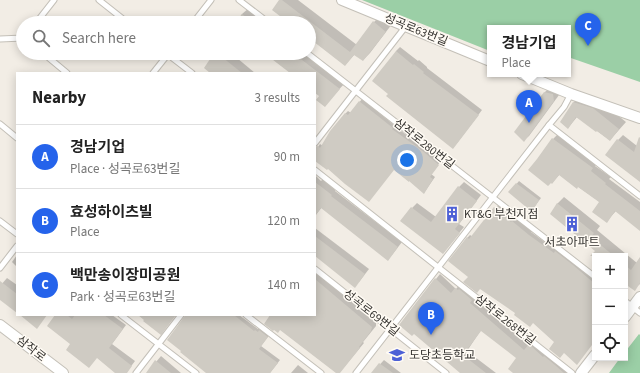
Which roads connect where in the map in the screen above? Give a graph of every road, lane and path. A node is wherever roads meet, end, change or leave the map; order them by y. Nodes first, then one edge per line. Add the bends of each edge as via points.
1 (54, 0) edge
2 (99, 0) edge
3 (211, 0) edge
4 (239, 0) edge
5 (342, 0) edge
6 (41, 16) edge
7 (119, 16) edge
8 (198, 16) edge
9 (260, 16) edge
10 (406, 26) junction
11 (0, 38) edge
12 (16, 38) edge
13 (51, 60) edge
14 (163, 60) edge
15 (176, 60) edge
16 (316, 60) edge
17 (487, 60) edge
18 (66, 72) edge
19 (154, 72) edge
20 (191, 72) edge
21 (529, 77) edge
22 (356, 90) junction
23 (571, 94) junction
24 (640, 118) edge
25 (0, 124) edge
26 (549, 125) junction
27 (16, 137) edge
28 (316, 142) edge
29 (316, 171) edge
30 (640, 196) edge
31 (493, 198) junction
32 (0, 221) edge
33 (16, 233) edge
34 (16, 247) edge
35 (0, 268) edge
36 (438, 268) junction
37 (316, 270) edge
38 (592, 275) edge
39 (640, 297) edge
40 (633, 307) edge
41 (122, 316) edge
42 (180, 316) edge
43 (247, 316) edge
44 (0, 325) edge
45 (391, 329) junction
46 (158, 344) junction
47 (592, 359) edge
48 (62, 373) edge
49 (136, 373) edge
50 (196, 373) edge
51 (321, 373) edge
52 (356, 373) edge
53 (446, 373) edge
54 (572, 373) edge
55 (581, 373) edge

1 - 6 lane
2 - 7 lane
3 - 8 lane
4 - 9 lane
5 - 10 street, 성곡로63번길
10 - 17 street, 성곡로63번길
10 - 22 lane
11 - 12 lane
13 - 18 lane
14 - 19 lane
15 - 20 lane
16 - 22 lane, 삼작로280번길
21 - 23 street
22 - 28 lane
22 - 31 lane, 삼작로280번길
23 - 24 street
23 - 26 lane
25 - 27 lane
26 - 30 lane
26 - 31 lane
29 - 36 lane
31 - 36 lane
31 - 38 lane
32 - 33 lane
34 - 35 lane
36 - 45 lane
36 - 54 lane, 삼작로268번길
37 - 45 lane, 성곡로69번길
39 - 40 street
41 - 46 lane
42 - 46 lane
43 - 51 lane
44 - 48 street, 삼작로
45 - 52 lane
45 - 53 lane, 성곡로69번길
46 - 49 lane
46 - 50 lane
47 - 55 street

